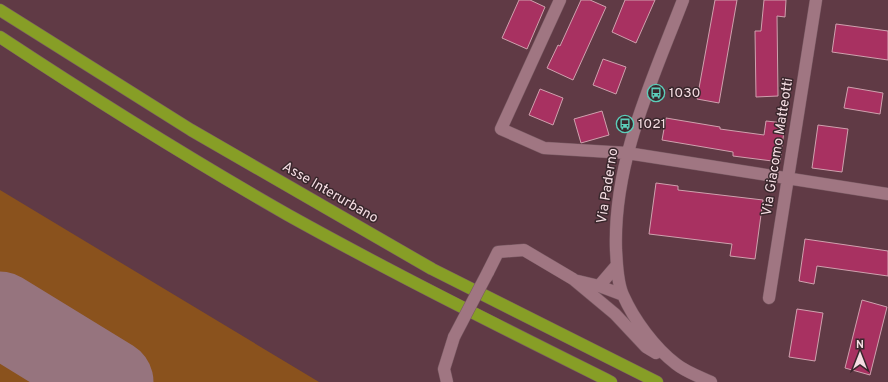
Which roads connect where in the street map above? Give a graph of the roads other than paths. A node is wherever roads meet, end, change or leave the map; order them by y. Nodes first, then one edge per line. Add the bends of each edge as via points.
1 (560, 0) edge
2 (683, 0) edge
3 (816, 0) edge
4 (0, 10) edge
5 (0, 37) edge
6 (627, 153) junction
7 (789, 178) junction
8 (888, 194) edge
9 (617, 265) junction
10 (573, 279) junction
11 (599, 286) junction
12 (623, 295) junction
13 (769, 298) dead end
14 (634, 313) junction
15 (615, 314) junction
16 (678, 366) junction
17 (447, 382) edge
18 (611, 382) edge
19 (657, 382) edge
20 (712, 382) edge

1 - 6 street via 501,129 544,148
2 - 6 street, Via Paderno via 635,124
3 - 7 street, Via Giacomo Matteotti
4 - 19 highway, Asse Interurbano via 191,130 412,257
5 - 18 highway via 119,114 287,214 374,262
6 - 7 street
6 - 9 street, Via Paderno via 617,213
7 - 8 street
7 - 13 street, Via Giacomo Matteotti
9 - 11 street
9 - 12 street, Via Paderno
10 - 11 street, Via Paderno
10 - 15 street, Via Paderno
10 - 17 street, Via Paderno, bridge via 524,250 498,252 454,337 444,369
11 - 12 street, Via Paderno
12 - 14 street, Via Paderno
14 - 15 street
14 - 16 street, Via Paderno via 653,343
15 - 16 street, Via Paderno via 646,347
16 - 20 street, Via Paderno

